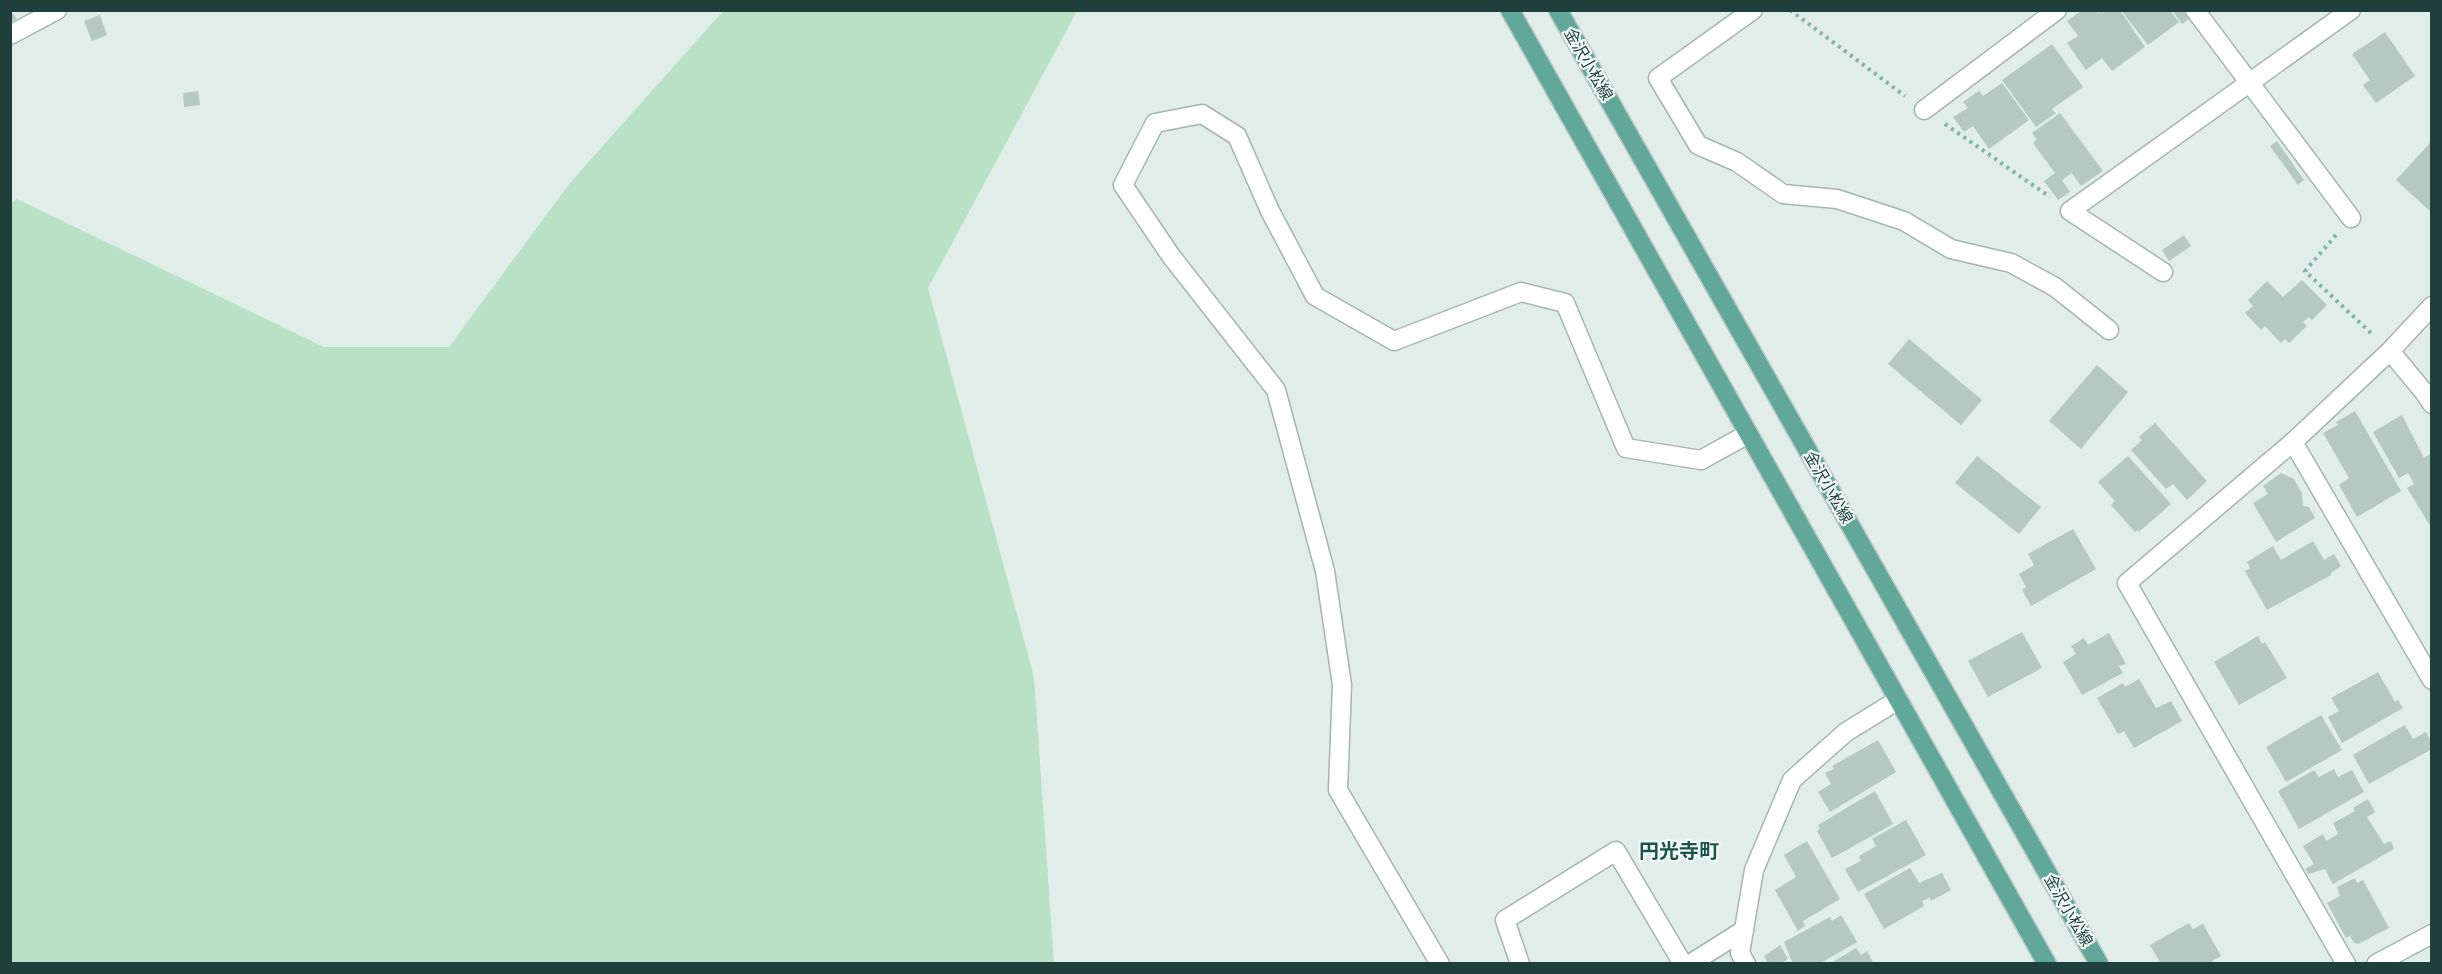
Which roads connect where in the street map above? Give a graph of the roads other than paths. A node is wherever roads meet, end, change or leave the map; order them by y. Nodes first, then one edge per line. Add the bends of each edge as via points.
1 (57, 10) edge
2 (1510, 10) edge
3 (1558, 10) edge
4 (1753, 10) edge
5 (2057, 10) edge
6 (2195, 10) edge
7 (2351, 10) edge
8 (10, 35) edge
9 (2251, 84) junction
10 (1924, 110) dead end
11 (2351, 218) road end
12 (2163, 272) dead end
13 (2432, 306) edge
14 (2109, 330) dead end
15 (2390, 351) junction
16 (2432, 404) edge
17 (1748, 434) junction
18 (2293, 442) junction
19 (2432, 680) edge
20 (1898, 700) junction
21 (1744, 930) junction
22 (2432, 934) edge
23 (1440, 963) edge
24 (1520, 963) edge
25 (1683, 963) edge
26 (1690, 963) edge
27 (1746, 963) edge
28 (2047, 963) edge
29 (2099, 963) edge
30 (2346, 963) edge
31 (2376, 963) edge

1 - 8 street
2 - 17 main road
3 - 29 main road, 金沢小松線
4 - 14 street via 1658,78 1698,145 1737,162 1783,194 1837,199 1904,221 1951,249 2011,263 2055,287
5 - 10 street
6 - 9 street
7 - 9 street
9 - 11 street
9 - 12 street via 2070,211
13 - 15 street
15 - 16 street
15 - 18 street
17 - 20 main road
17 - 23 street via 1701,460 1626,448 1565,303 1521,292 1394,341 1315,296 1270,211 1237,136 1202,114 1155,123 1123,185 1171,256 1276,390 1325,571 1342,685 1338,790
18 - 19 street
18 - 30 street via 2127,584
20 - 21 street via 1846,732 1792,780 1754,870
20 - 28 main road
21 - 26 street
21 - 27 street via 1740,953
22 - 31 street
24 - 25 street via 1505,920 1616,851

